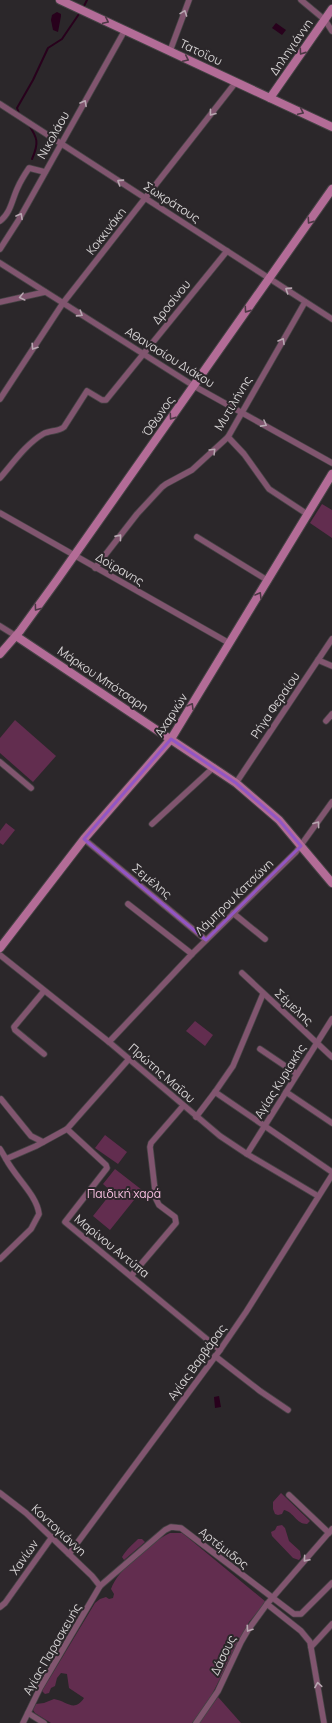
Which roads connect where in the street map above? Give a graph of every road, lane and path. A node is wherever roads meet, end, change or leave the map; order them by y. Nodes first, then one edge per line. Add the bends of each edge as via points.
1 (60, 0) edge
2 (189, 0) edge
3 (301, 0) edge
4 (332, 10) edge
5 (325, 20) junction
6 (125, 30) junction
7 (332, 31) edge
8 (170, 51) junction
9 (236, 82) junction
10 (270, 98) junction
11 (0, 104) edge
12 (332, 127) edge
13 (61, 144) junction
14 (45, 172) junction
15 (332, 189) edge
16 (145, 198) junction
17 (0, 221) edge
18 (0, 249) edge
19 (227, 251) junction
20 (0, 264) edge
21 (269, 278) junction
22 (45, 292) junction
23 (0, 302) edge
24 (305, 302) junction
25 (63, 303) junction
26 (332, 319) edge
27 (143, 353) junction
28 (194, 386) junction
29 (0, 399) edge
30 (242, 412) junction
31 (228, 436) junction
32 (332, 463) edge
33 (332, 474) edge
34 (0, 478) edge
35 (0, 513) edge
36 (308, 514) junction
37 (197, 537) dead end
38 (74, 556) junction
39 (95, 568) junction
40 (267, 580) junction
41 (0, 626) edge
42 (16, 636) junction
43 (332, 639) edge
44 (229, 643) junction
45 (0, 654) edge
46 (318, 660) junction
47 (332, 666) edge
48 (332, 714) edge
49 (326, 721) dead end
50 (171, 739) junction
51 (0, 762) edge
52 (214, 767) junction
53 (236, 783) junction
54 (31, 788) dead end
55 (332, 802) edge
56 (152, 824) dead end
57 (84, 839) junction
58 (301, 846) junction
59 (332, 883) edge
60 (128, 904) dead end
61 (233, 912) junction
62 (265, 939) dead end
63 (206, 940) junction
64 (0, 948) edge
65 (192, 954) junction
66 (0, 955) edge
67 (242, 973) dead end
68 (44, 991) junction
69 (263, 994) junction
70 (332, 1019) edge
71 (109, 1042) junction
72 (317, 1043) junction
73 (260, 1049) dead end
74 (44, 1054) dead end
75 (332, 1057) edge
76 (129, 1059) junction
77 (297, 1074) junction
78 (215, 1092) junction
79 (286, 1092) junction
80 (1, 1099) dead end
81 (183, 1106) junction
82 (196, 1117) junction
83 (332, 1123) edge
84 (264, 1126) junction
85 (68, 1129) junction
86 (43, 1142) junction
87 (0, 1149) edge
88 (247, 1154) junction
89 (6, 1159) junction
90 (332, 1174) edge
91 (318, 1196) junction
92 (0, 1259) edge
93 (131, 1276) junction
94 (220, 1350) junction
95 (215, 1356) junction
96 (288, 1410) dead end
97 (289, 1495) dead end
98 (1, 1496) edge
99 (331, 1531) edge
100 (52, 1537) junction
101 (69, 1554) junction
102 (332, 1583) edge
103 (100, 1586) junction
104 (272, 1598) junction
105 (268, 1604) junction
106 (0, 1607) edge
107 (332, 1624) edge
108 (311, 1647) junction
109 (28, 1713) junction
110 (23, 1723) edge
111 (44, 1723) edge
112 (196, 1723) edge
113 (324, 1723) edge

1 -> 6 street, Τατοΐου
8 -> 2 street
3 - 5 street
4 - 5 street, Δηληγιάννη
5 - 7 street
5 -> 10 street, Δηληγιάννη
6 - 8 street, Τατοΐου
13 -> 6 street, Νικολάου
8 -> 9 street, Τατοΐου
9 - 10 street, Τατοΐου
9 -> 16 street, Κοκκινάκη
10 -> 12 street, Τατοΐου
11 - 13 street, Σωκράτους
13 - 14 street, Νικολάου
16 -> 13 street, Σωκράτους
14 - 17 street via 29,168 18,186 10,208
18 -> 14 street, Νικολάου
15 -> 21 street, Όθωνος
16 - 19 street, Σωκράτους
16 - 25 street, Κοκκινάκη
19 - 21 street, Σωκράτους
19 - 27 street, Δροσίνου
20 - 22 street, Αθανασίου Διάκου
24 -> 21 street, Σωκράτους
21 -> 28 street, Όθωνος
22 -> 23 street
22 - 25 street, Αθανασίου Διάκου
24 - 26 street, Σωκράτους
30 -> 24 street, Μυτιλήνης
25 -> 27 street, Αθανασίου Διάκου
25 -> 29 street, Κοκκινάκη
27 - 28 street, Αθανασίου Διάκου
27 - 34 street, Δροσίνου via 106,400 87,391 61,430 43,434
28 - 30 street, Αθανασίου Διάκου
28 -> 38 street, Όθωνος
30 - 31 street, Μυτιλήνης
30 -> 32 street, Αθανασίου Διάκου
31 - 36 street via 269,489
39 -> 31 street, Μυτιλήνης via 137,514 162,487 192,470
33 - 36 street, Αχαρνών
35 - 38 street, Δοϊρανης
36 - 40 street, Αχαρνών
37 - 40 street
38 - 39 street, Δοϊρανης
38 -> 42 street, Όθωνος
39 - 44 street, Δοϊρανης
44 -> 40 street, Αχαρνών
41 - 42 street, Μάρκου Μπότσαρη
42 - 45 street, Όθωνος
42 - 50 street, Μάρκου Μπότσαρη
43 - 46 street, Ρήγα Φεραίου
50 -> 44 street, Αχαρνών
46 - 47 street
46 - 53 street, Ρήγα Φεραίου
48 - 49 street
50 - 52 street, Μάρκου Μπότσαρη
50 - 57 street, Αχαρνών
51 - 54 street
52 - 53 street, Μάρκου Μπότσαρη
52 - 56 street
53 - 58 street, Μάρκου Μπότσαρη via 279,820
58 -> 55 street, Λάμπρου Κατσώνη
57 - 63 street, Σεμέλης
57 - 64 street, Αχαρνών
58 - 59 street, Μάρκου Μπότσαρη
58 - 61 street, Λάμπρου Κατσώνη
60 - 65 street
61 - 62 street
61 - 63 street, Λάμπρου Κατσώνη
63 - 65 street, Λάμπρου Κατσώνη
65 - 71 street, Λάμπρου Κατσώνη
66 - 68 street, Πρώτης Μαΐου
67 - 69 street, Σέμελης
68 - 71 street, Πρώτης Μαΐου
68 - 74 street via 14,1027
69 - 72 street, Σέμελης
69 - 78 street via 233,1066
70 - 72 street, Αγίας Κυριακής
71 - 76 street, Πρώτης Μαΐου
72 - 75 street, Σέμελης
72 - 77 street, Αγίας Κυριακής
73 - 77 street
76 - 81 street, Πρώτης Μαΐου
76 - 85 street
77 - 79 street, Αγίας Κυριακής
78 - 82 street
78 - 84 street
79 - 83 street
79 - 84 street, Αγίας Κυριακής
80 - 86 street via 31,1136
81 - 82 street, Πρώτης Μαΐου
81 - 93 street via 150,1147 156,1200 175,1217 176,1223
82 - 88 street, Πρώτης Μαΐου
84 - 88 street, Αγίας Κυριακής
84 - 90 street
85 - 86 street
85 - 93 street, Μαρίνου Αντύπα via 107,1168 65,1222
86 - 89 street
87 - 89 street
88 - 91 street, Πρώτης Μαΐου
89 - 92 street via 36,1202 39,1214 31,1230
90 - 91 street, Αγίας Βαρβάρας
91 - 94 street, Αγίας Βαρβάρας
93 - 94 street, Μαρίνου Αντύπα
94 - 95 street, Αγίας Βαρβάρας
95 - 96 street
95 - 101 street, Αγίας Βαρβάρας
97 - 99 street
98 - 100 street, Κοντογιάννη via 26,1513
99 -> 104 street, Δάσους
100 - 101 street, Κοντογιάννη
100 - 106 street, Χανίων via 6,1603
101 - 103 street, Κοντογιάννη
102 - 104 street, Αρτέμιδος via 298,1615
103 - 104 street, Αρτέμιδος via 165,1530 181,1528
103 - 109 street, Αγίας Παρασκευής
104 - 105 street, Δάσους
105 - 108 street via 308,1638
105 -> 112 street, Δάσους via 241,1642 218,1691
107 - 108 street
113 -> 108 street
109 - 110 street, Αγίας Παρασκευής
109 - 111 street

